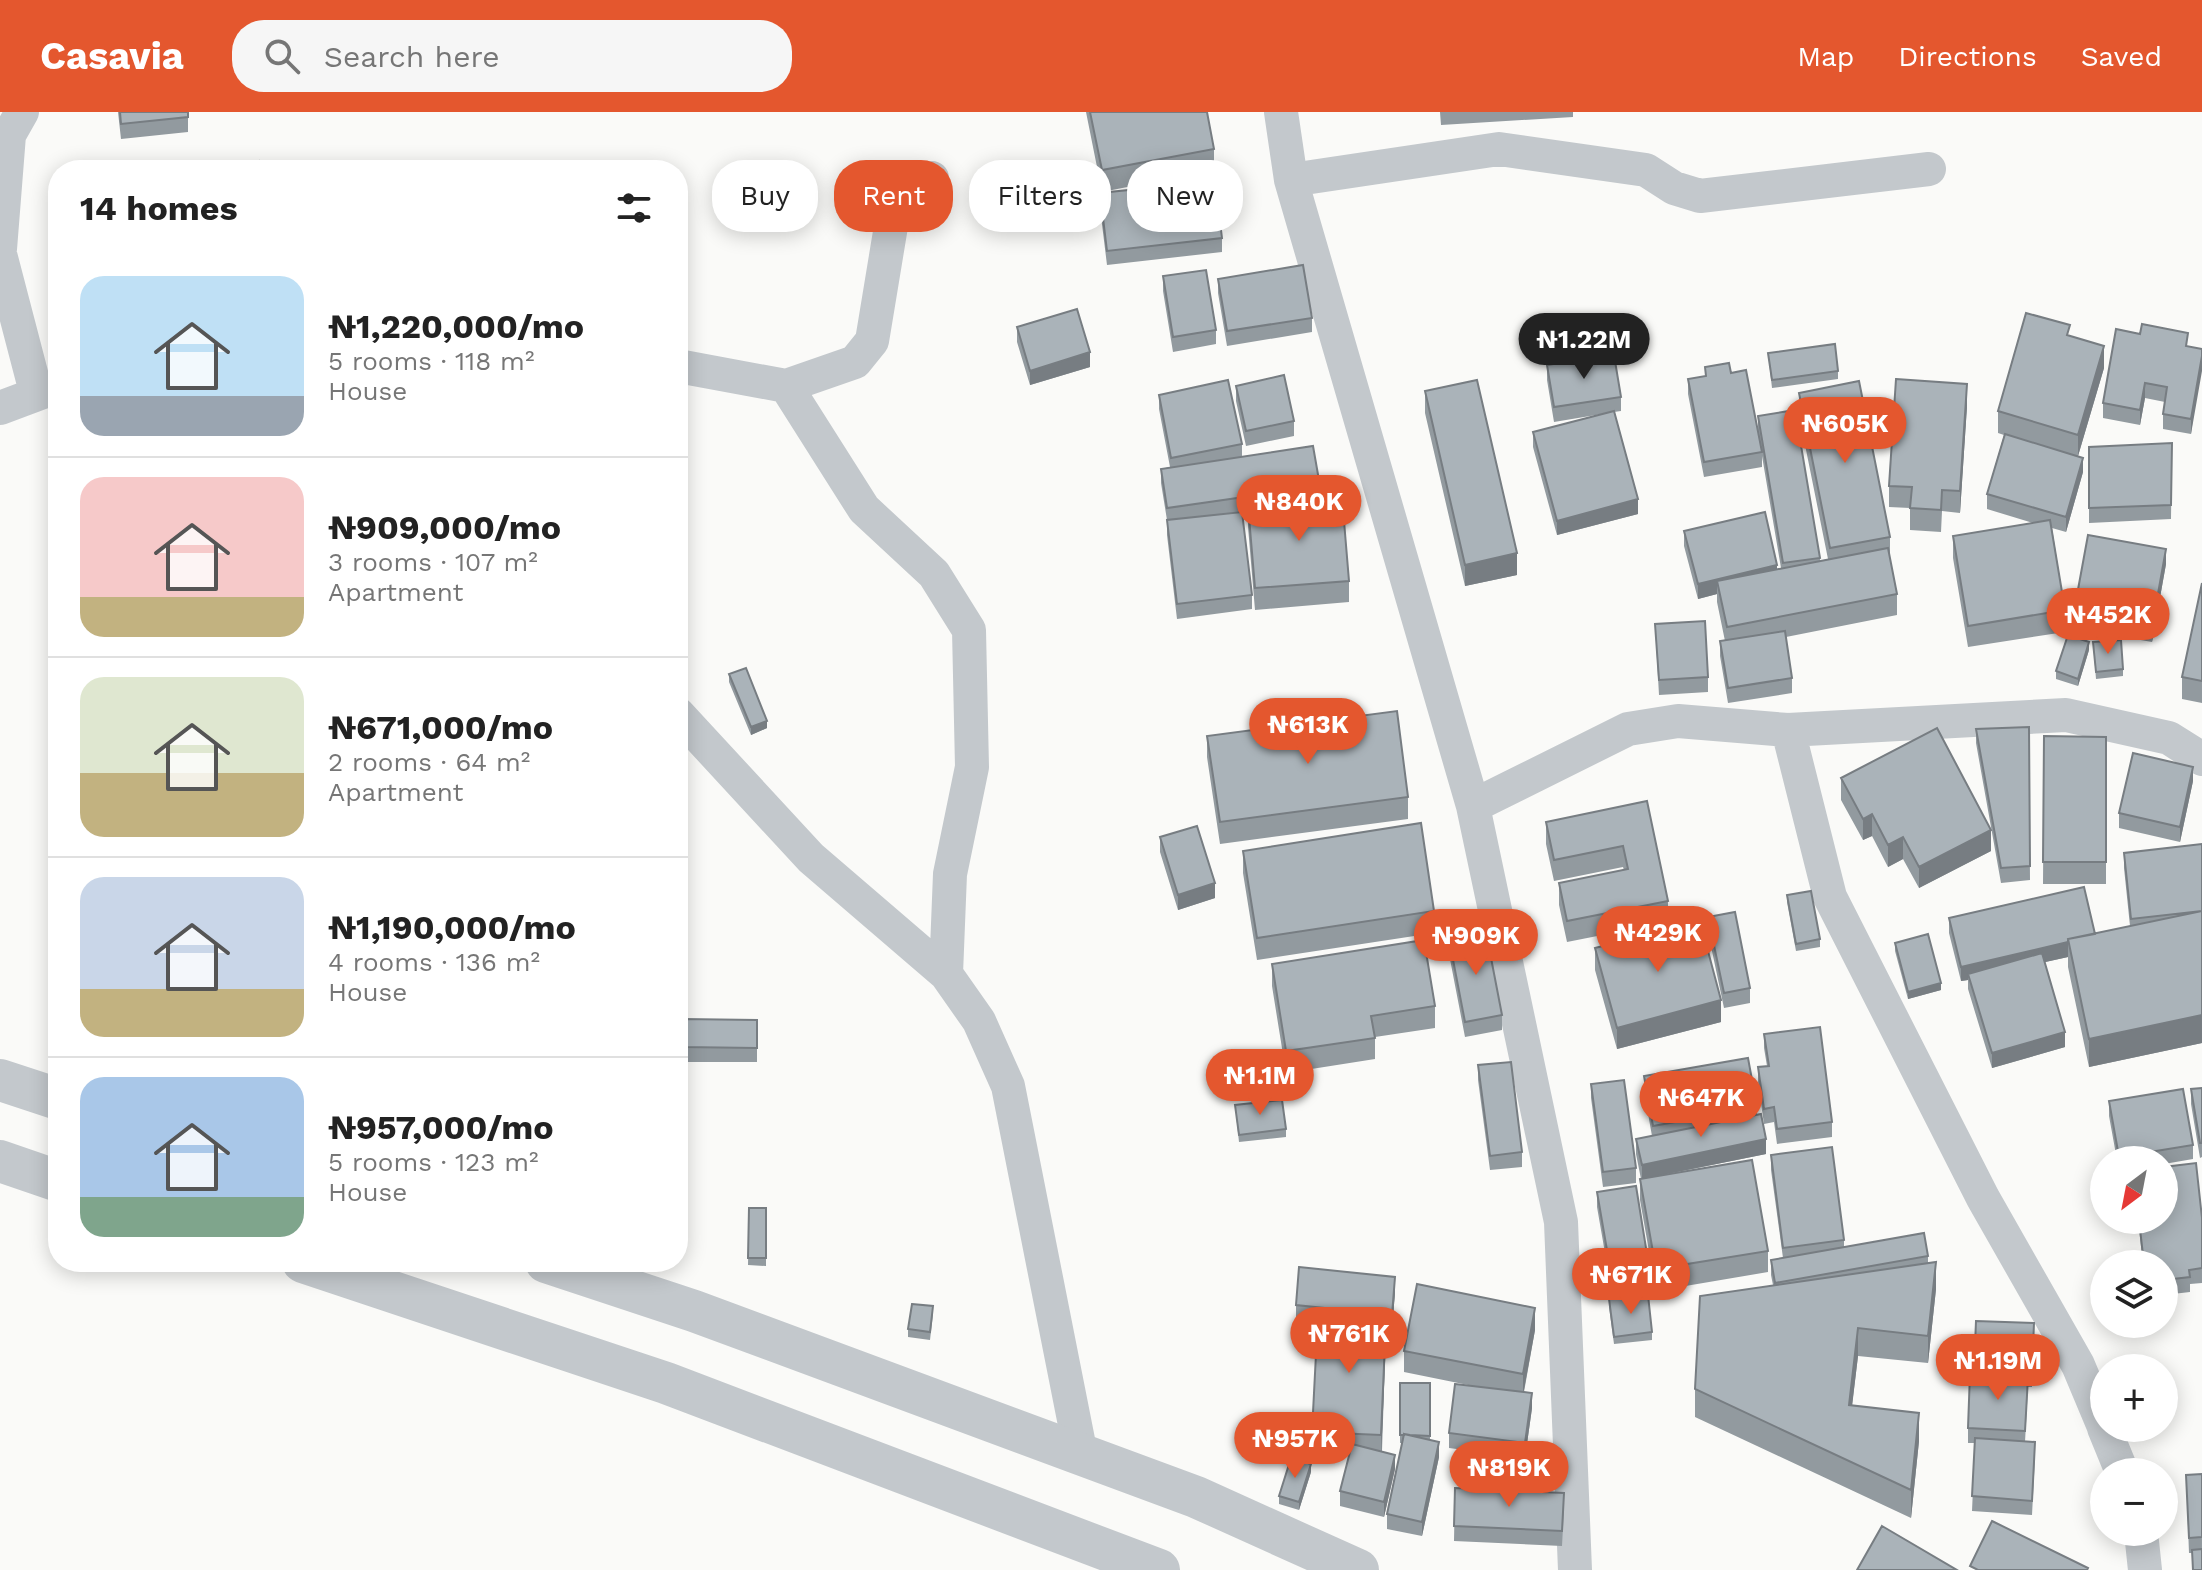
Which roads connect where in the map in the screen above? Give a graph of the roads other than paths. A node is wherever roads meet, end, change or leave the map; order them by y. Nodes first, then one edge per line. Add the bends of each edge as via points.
1 (22, 112) edge
2 (1281, 112) edge
3 (1929, 169) dead end
4 (1291, 180) junction
5 (890, 232) edge
6 (0, 252) edge
7 (688, 368) edge
8 (786, 386) junction
9 (47, 389) edge
10 (0, 408) edge
11 (688, 725) edge
12 (1788, 730) junction
13 (2202, 759) edge
14 (1473, 806) junction
15 (946, 974) junction
16 (0, 1080) edge
17 (48, 1096) edge
18 (0, 1161) edge
19 (48, 1178) edge
20 (333, 1272) edge
21 (576, 1272) edge
22 (2090, 1394) edge
23 (1081, 1455) junction
24 (2142, 1546) edge
25 (1159, 1570) edge
26 (1358, 1570) edge
27 (1575, 1570) edge
28 (2145, 1570) edge

1 - 6 street via 9,135
2 - 4 street
3 - 4 street via 1700,196 1674,188 1646,170 1499,149
4 - 14 street
5 - 8 street via 872,341 855,362
6 - 9 street
7 - 8 street
8 - 15 street via 864,509 934,574 969,630 972,767 950,874
9 - 10 street
11 - 15 street via 811,858
12 - 13 street via 2066,715 2169,738
12 - 14 street via 1678,721 1628,729
12 - 22 street via 1830,897
14 - 27 street via 1561,1222
15 - 23 street via 979,1021 1008,1086
16 - 17 street
18 - 19 street
20 - 25 street via 666,1383
21 - 23 street
23 - 26 street via 1196,1497
24 - 28 street

